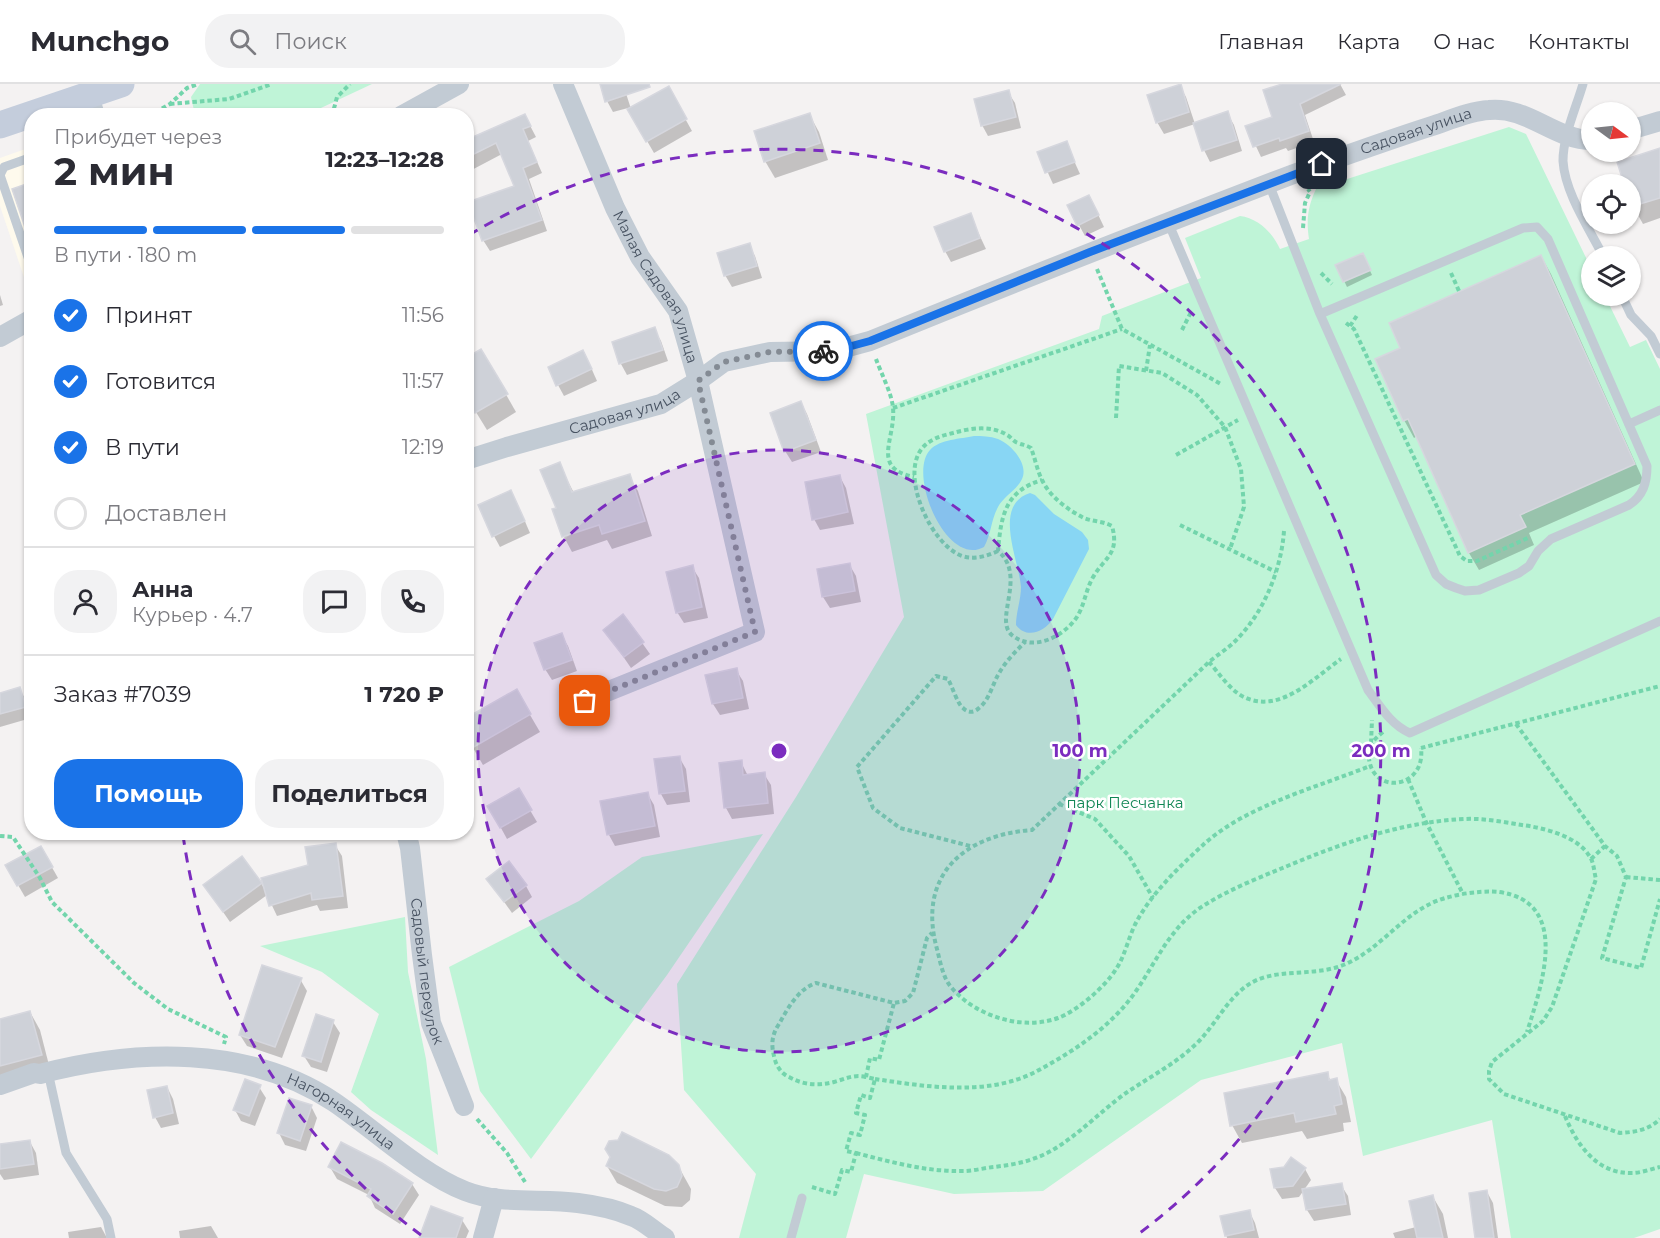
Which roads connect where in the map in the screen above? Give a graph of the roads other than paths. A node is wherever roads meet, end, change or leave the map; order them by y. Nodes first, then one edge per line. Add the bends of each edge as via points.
1 (459, 84) edge
2 (562, 84) edge
3 (1583, 84) edge
4 (105, 93) edge
5 (54, 108) edge
6 (416, 108) edge
7 (24, 117) edge
8 (1660, 120) edge
9 (0, 124) edge
10 (1641, 126) edge
11 (1568, 136) junction
12 (1581, 138) edge
13 (24, 161) edge
14 (0, 175) edge
15 (1269, 184) junction
16 (1168, 222) junction
17 (24, 246) edge
18 (1598, 246) edge
19 (1627, 306) edge
20 (1320, 314) junction
21 (24, 324) edge
22 (0, 337) edge
23 (1660, 354) edge
24 (698, 381) junction
25 (1660, 410) edge
26 (1629, 424) junction
27 (474, 457) edge
28 (1660, 621) edge
29 (585, 701) dead end
30 (408, 840) edge
31 (48, 1072) junction
32 (0, 1085) edge
33 (464, 1106) road end
34 (494, 1198) junction
35 (802, 1198) road end
36 (111, 1238) edge
37 (483, 1238) edge
38 (665, 1238) edge
39 (791, 1238) edge

1 - 6 street
2 - 24 street, Малая Садовая улица via 615,208 640,257 678,312
3 - 11 lane
4 - 5 main road
7 - 9 main road
8 - 10 street
11 - 12 street, Садовая улица
11 - 15 street, Садовая улица via 1522,113 1489,110 1363,148
11 - 18 lane via 1563,159 1566,182
13 - 14 lane via 4,167
14 - 17 lane
15 - 16 street, Садовая улица
15 - 20 lane
16 - 24 street, Садовая улица via 870,341 833,351 770,352 724,362
16 - 28 lane via 1368,690 1389,718 1406,731
19 - 23 lane
20 - 26 lane via 1523,228 1537,226 1548,239
20 - 26 lane via 1436,575 1456,588 1479,590 1519,573 1551,539 1638,500 1647,479 1647,466
21 - 22 street
24 - 27 street, Садовая улица via 661,405
24 - 29 street, Малая Садовая улица via 755,632
25 - 26 lane
30 - 33 street, Садовый переулок via 431,1023
31 - 32 street, Нагорная улица
31 - 34 street, Нагорная улица via 158,1057 220,1059 271,1072 332,1100 437,1178 467,1192
31 - 36 lane via 66,1153 107,1219
34 - 37 street
34 - 38 street, Нагорная улица via 579,1203 632,1216
35 - 39 lane

